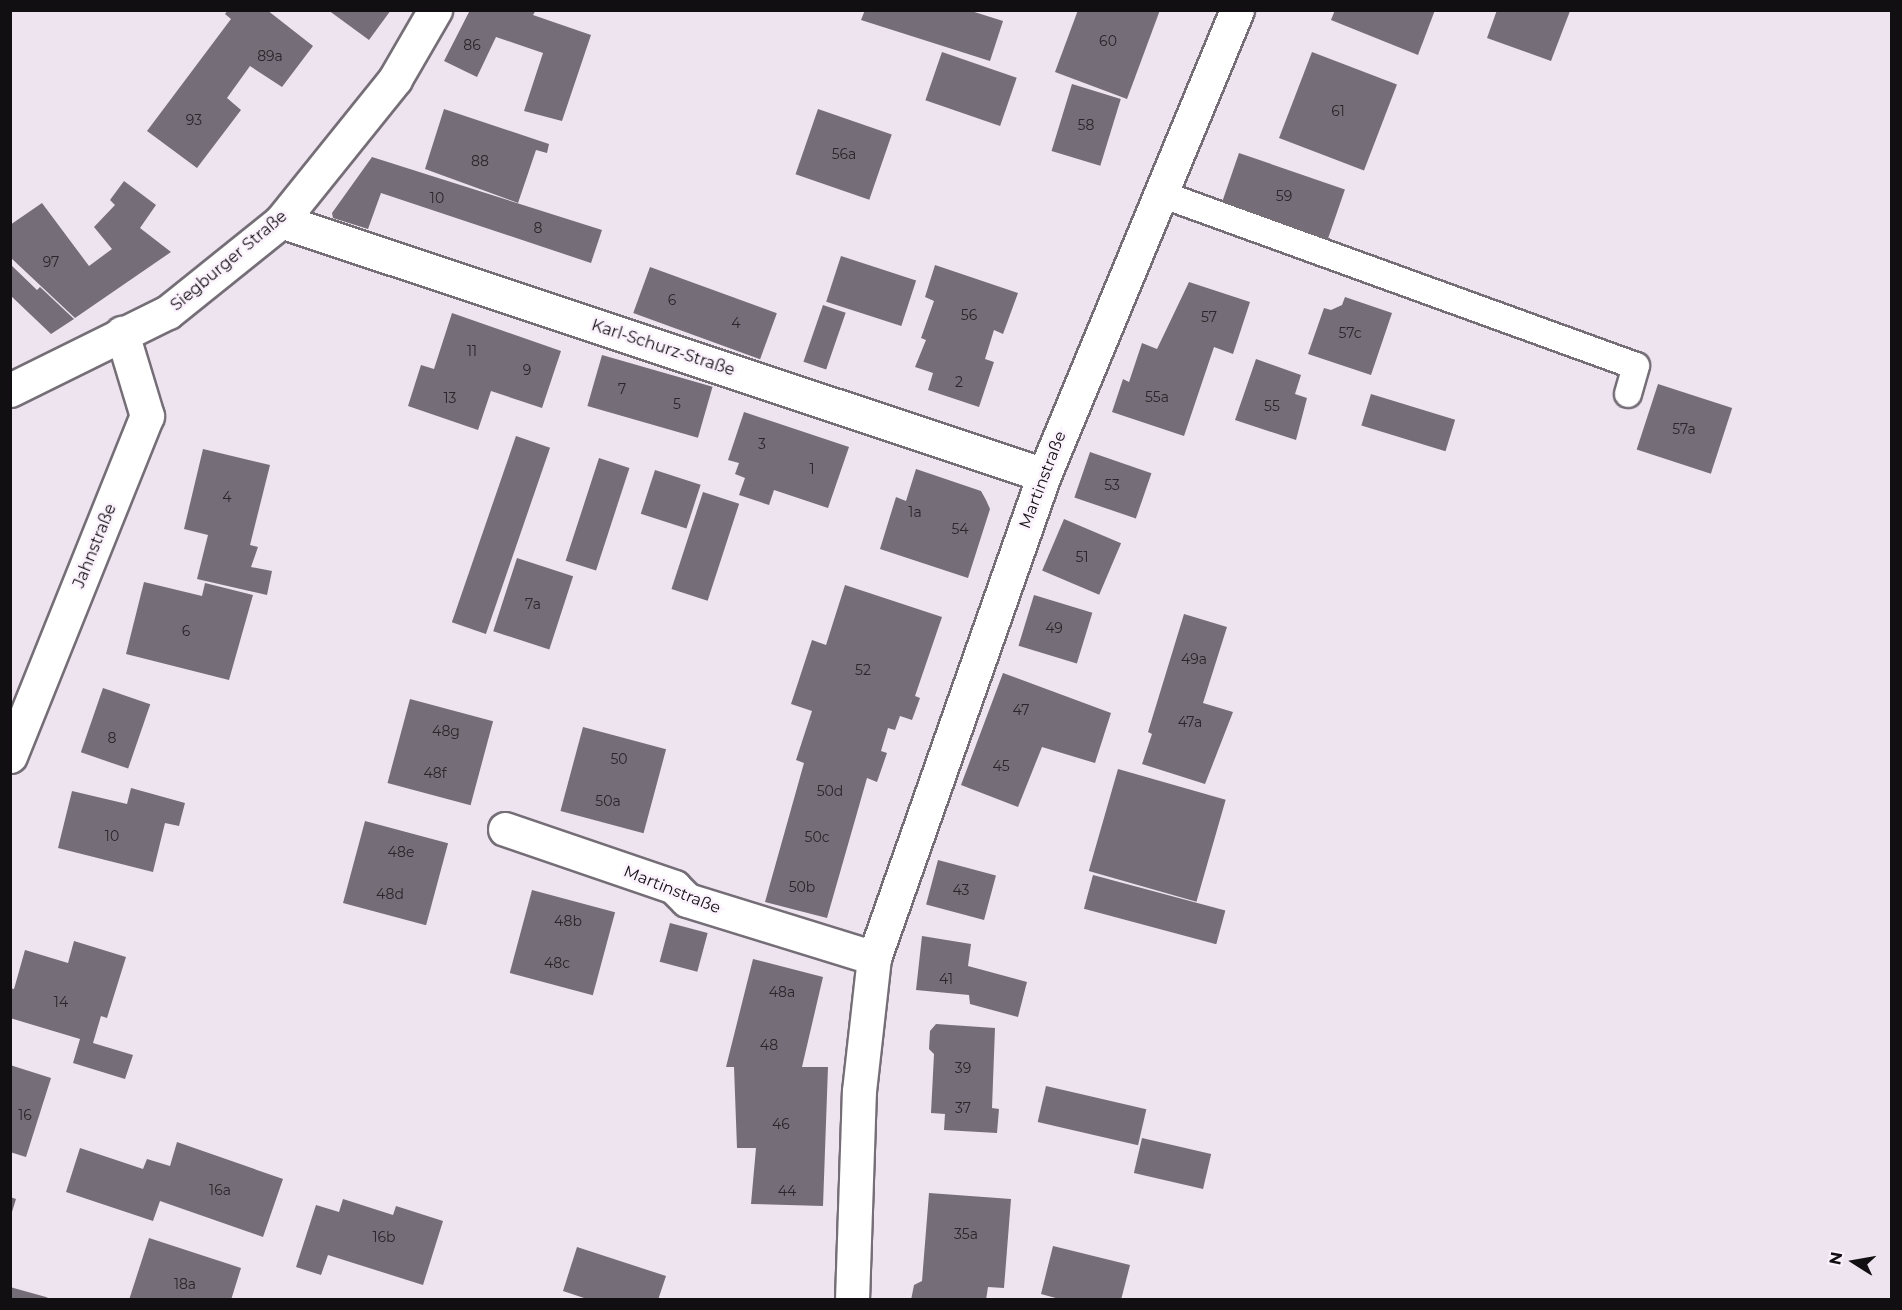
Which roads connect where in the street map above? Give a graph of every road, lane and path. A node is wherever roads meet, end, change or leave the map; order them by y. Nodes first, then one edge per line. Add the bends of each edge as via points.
1 (435, 10) edge
2 (1237, 10) edge
3 (1161, 194) junction
4 (281, 221) junction
5 (122, 333) junction
6 (10, 390) edge
7 (1629, 394) dead end
8 (1044, 475) junction
9 (10, 756) edge
10 (505, 829) dead end
11 (874, 958) junction
12 (852, 1299) edge

1 - 4 street, Siegburger Straße via 395,79
2 - 3 street, Martinstraße
3 - 7 lane via 1636,366
3 - 8 street, Martinstraße
4 - 5 street, Siegburger Straße via 168,312
4 - 8 street, Karl-Schurz-Straße
5 - 6 street, Siegburger Straße
5 - 9 street, Jahnstraße via 147,416
8 - 11 street, Martinstraße
10 - 11 street, Martinstraße via 674,887 687,900
11 - 12 street, Martinstraße via 859,1091

